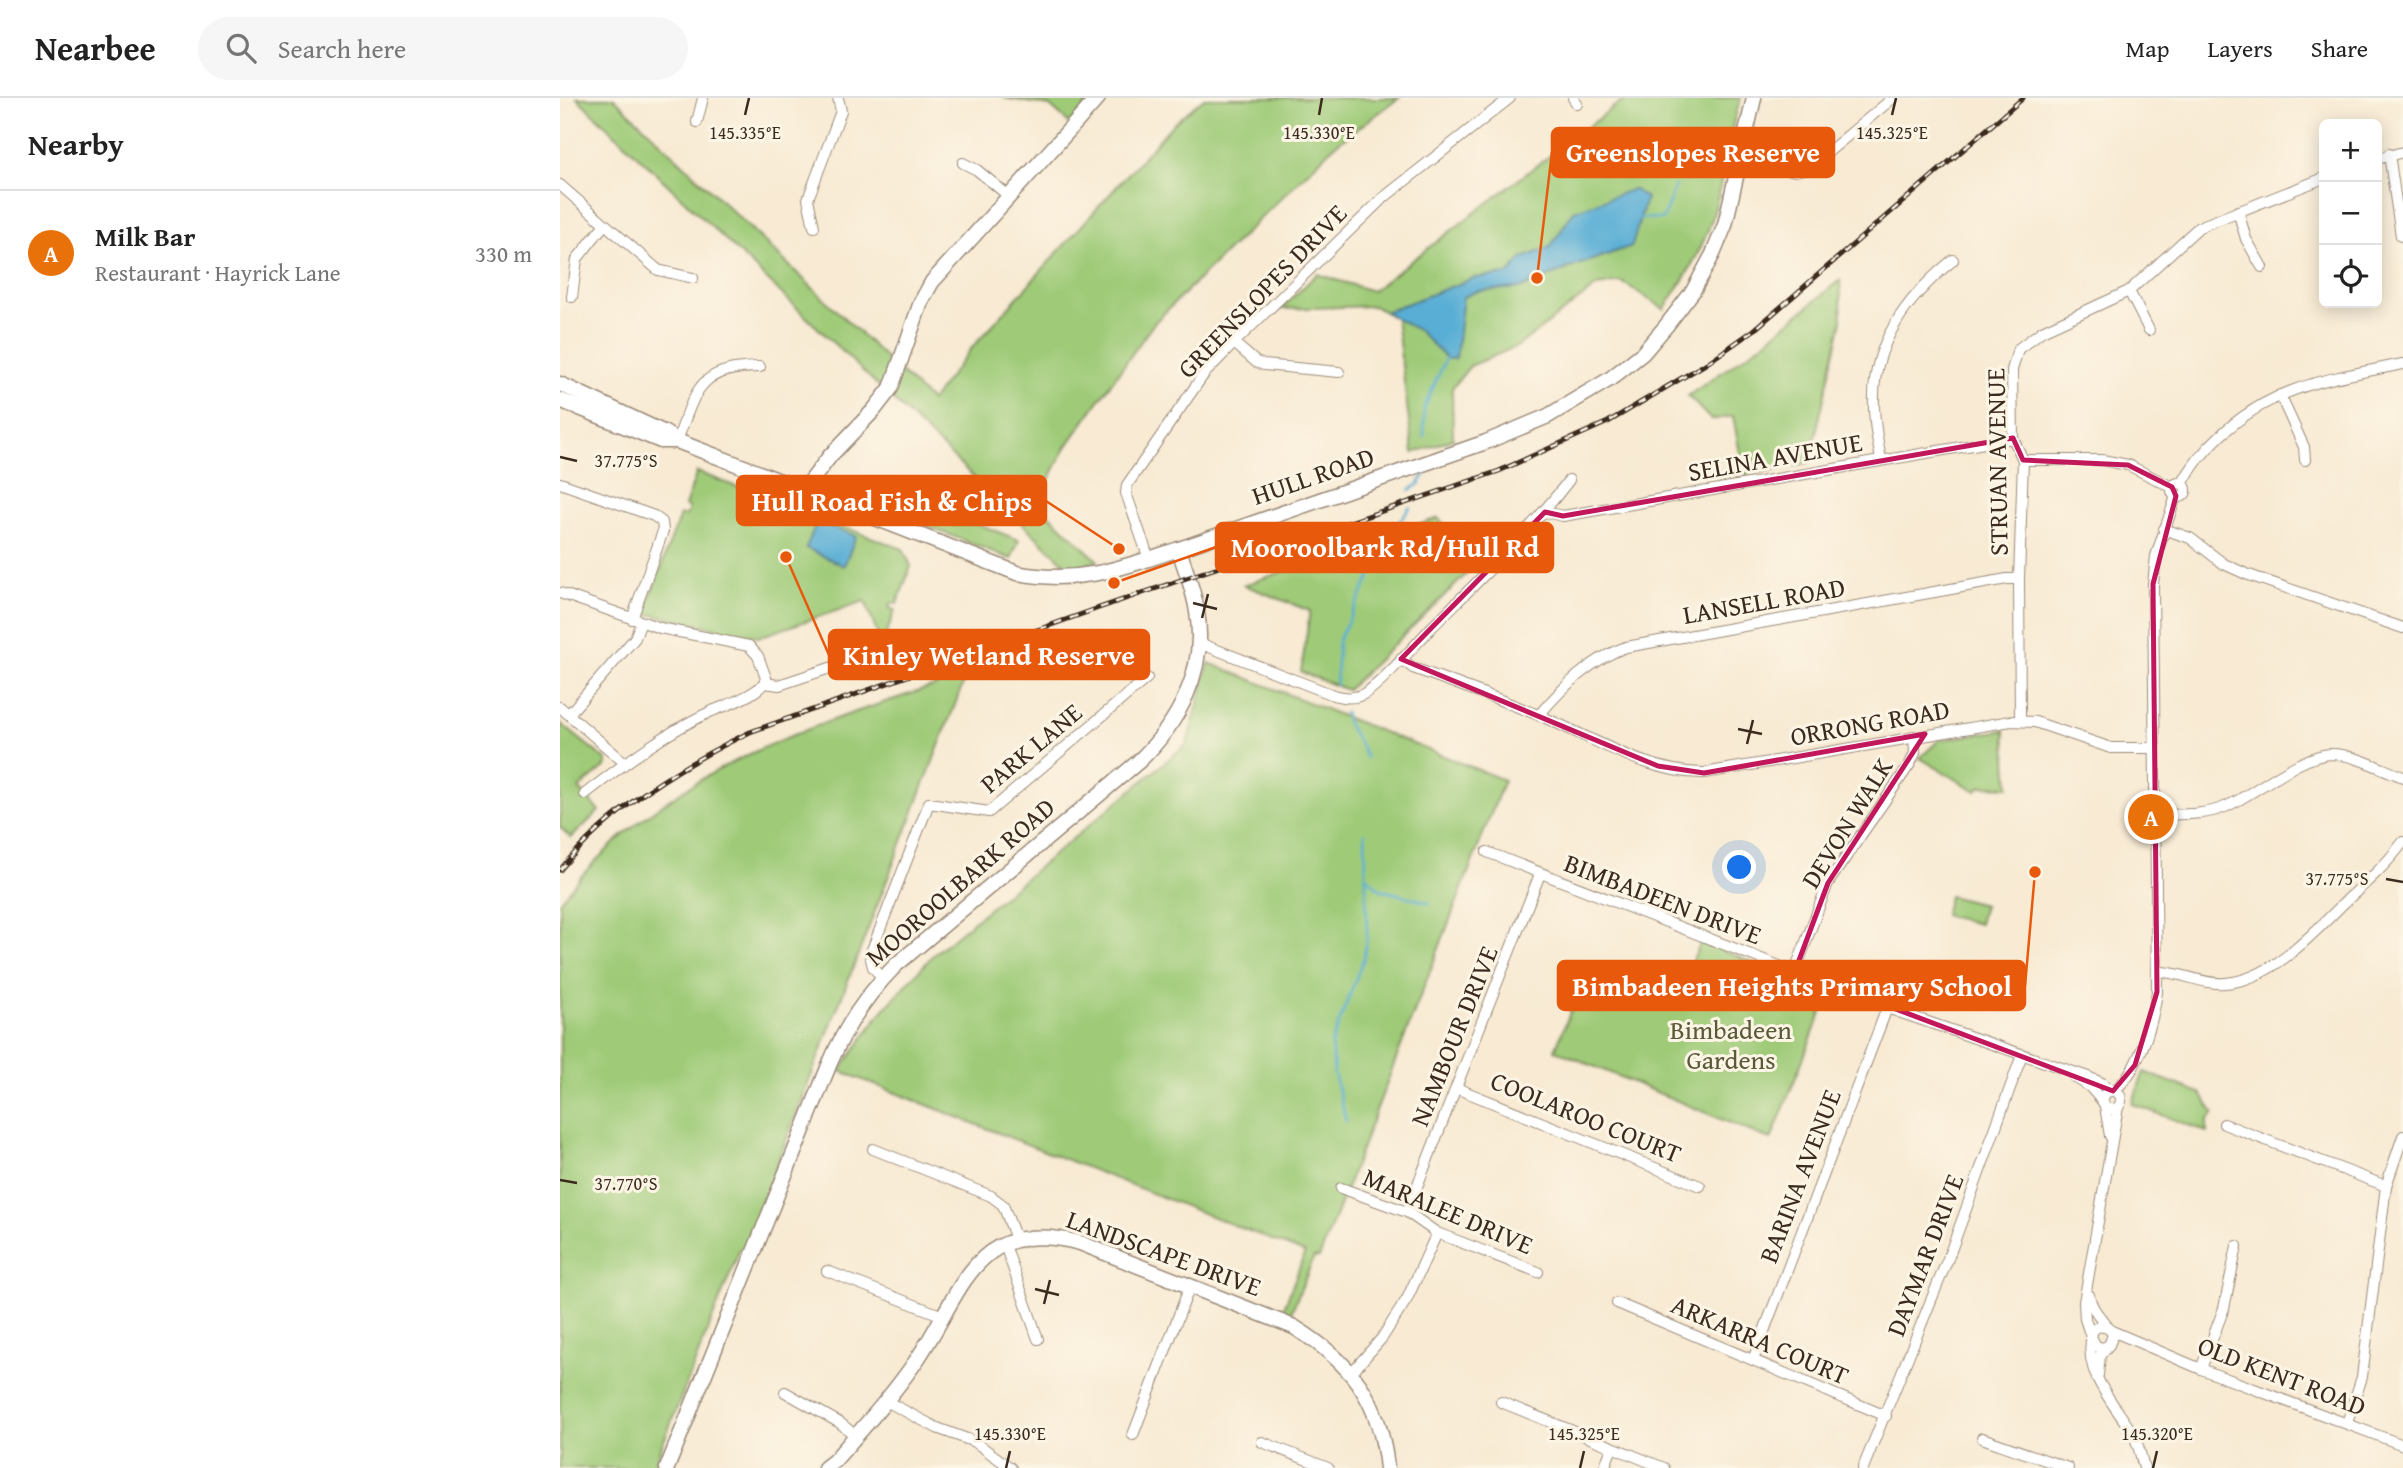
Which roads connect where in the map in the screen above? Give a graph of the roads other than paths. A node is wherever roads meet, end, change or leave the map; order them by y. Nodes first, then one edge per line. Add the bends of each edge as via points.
1 (703, 98) edge
2 (838, 98) edge
3 (1098, 98) edge
4 (1510, 98) edge
5 (1754, 98) edge
6 (1893, 98) edge
7 (697, 122) dead end
8 (2403, 152) edge
9 (2389, 154) junction
10 (2382, 157) edge
11 (1740, 158) junction
12 (963, 163) dead end
13 (2319, 180) edge
14 (560, 185) edge
15 (1010, 197) junction
16 (2238, 211) junction
17 (604, 225) junction
18 (814, 227) dead end
19 (2401, 236) edge
20 (1954, 260) dead end
21 (2262, 267) dead end
22 (693, 278) dead end
23 (2129, 291) junction
24 (572, 297) dead end
25 (2149, 330) dead end
26 (1234, 343) junction
27 (2403, 365) edge
28 (760, 367) dead end
29 (1339, 372) dead end
30 (560, 384) edge
31 (2280, 395) junction
32 (560, 401) edge
33 (2013, 438) junction
34 (677, 441) junction
35 (1881, 460) junction
36 (2022, 460) junction
37 (2305, 460) dead end
38 (1571, 477) dead end
39 (560, 483) edge
40 (805, 489) junction
41 (2177, 489) junction
42 (1545, 512) junction
43 (2164, 529) junction
44 (1179, 549) junction
45 (1149, 559) junction
46 (2019, 579) junction
47 (560, 593) edge
48 (636, 621) junction
49 (2403, 628) edge
50 (1199, 643) junction
51 (878, 652) dead end
52 (1401, 659) junction
53 (1147, 678) dead end
54 (765, 683) junction
55 (560, 707) edge
56 (569, 714) junction
57 (1539, 715) junction
58 (2020, 720) junction
59 (1914, 736) junction
60 (2155, 748) junction
61 (625, 763) junction
62 (2403, 777) edge
63 (585, 794) dead end
64 (2155, 815) junction
65 (2403, 842) edge
66 (1487, 852) dead end
67 (1540, 874) junction
68 (1795, 971) junction
69 (2157, 972) junction
70 (883, 979) junction
71 (1887, 1008) junction
72 (2022, 1055) junction
73 (2135, 1065) junction
74 (2061, 1070) junction
75 (1456, 1088) junction
76 (2112, 1091) junction
77 (2104, 1104) junction
78 (2119, 1104) junction
79 (2224, 1124) dead end
80 (2403, 1136) edge
81 (2111, 1144) junction
82 (873, 1149) dead end
83 (1700, 1186) dead end
84 (2386, 1186) junction
85 (1340, 1188) dead end
86 (1407, 1212) junction
87 (1437, 1233) junction
88 (1010, 1242) junction
89 (2237, 1246) dead end
90 (827, 1271) dead end
91 (1538, 1272) dead end
92 (1190, 1286) junction
93 (2088, 1288) junction
94 (1617, 1303) dead end
95 (943, 1316) junction
96 (2110, 1329) junction
97 (1038, 1339) dead end
98 (2091, 1339) junction
99 (2108, 1346) junction
100 (2146, 1346) junction
101 (1753, 1360) junction
102 (2201, 1369) junction
103 (1352, 1372) junction
104 (2098, 1378) junction
105 (785, 1392) dead end
106 (886, 1401) junction
107 (1501, 1402) dead end
108 (1886, 1416) junction
109 (2347, 1423) junction
110 (1133, 1435) dead end
111 (856, 1436) junction
112 (1982, 1438) dead end
113 (1262, 1442) dead end
114 (2403, 1445) edge
115 (1612, 1448) junction
116 (667, 1468) edge
117 (825, 1468) edge
118 (1011, 1468) edge
119 (1328, 1468) edge
120 (1381, 1468) edge
121 (1387, 1468) edge
122 (1604, 1468) edge
123 (1664, 1468) edge
124 (1863, 1468) edge
125 (2068, 1468) edge
126 (2144, 1468) edge

1 - 7 street
2 - 18 street via 841,111 808,198
3 - 15 main road
4 - 26 street, GREENSLOPES DRIVE via 1382,199
5 - 11 main road, HULL ROAD
6 - 11 street via 1809,168 1795,172
8 - 9 street
9 - 10 street
9 - 19 street
11 - 44 main road, HULL ROAD via 1725,225 1693,291 1643,353 1610,379 1548,416 1486,442
12 - 15 street
13 - 16 street, STRUAN AVENUE
14 - 17 street
15 - 40 main road via 932,282 891,388
16 - 21 street via 2246,239
16 - 23 street, STRUAN AVENUE via 2192,231
17 - 22 street via 658,270
17 - 24 street via 577,259
20 - 35 street via 1914,296 1884,346 1874,393
23 - 25 street
23 - 33 street, STRUAN AVENUE via 2042,331 2018,349 2012,370
26 - 29 street via 1264,365
26 - 45 street, GREENSLOPES DRIVE via 1204,374 1127,485 1125,493
27 - 31 street via 2323,380
28 - 34 street via 720,371 704,382
30 - 34 main road, HULL ROAD
31 - 37 street via 2304,447
31 - 41 street via 2224,433 2199,457
32 - 34 main road, HULL ROAD via 661,442
33 - 35 street, SELINA AVENUE
33 - 36 street, STRUAN AVENUE
34 - 40 main road, HULL ROAD
35 - 42 street, SELINA AVENUE via 1563,516
36 - 41 street via 2102,460 2128,465
36 - 46 street, STRUAN AVENUE
38 - 42 street
39 - 48 street via 662,522
40 - 45 main road, HULL ROAD via 1041,578 1100,574
41 - 43 street
42 - 52 street
43 - 49 street via 2190,538 2246,574
43 - 60 street via 2156,556 2153,611
44 - 45 main road, HULL ROAD
44 - 50 main road, MOOROOLBARK ROAD via 1196,608
46 - 57 street, LANSELL ROAD via 1626,647 1595,662
46 - 58 street, STRUAN AVENUE
47 - 48 street
48 - 54 street via 749,646 758,656
48 - 56 street via 635,638
50 - 52 street via 1349,699 1367,692
50 - 70 main road, MOOROOLBARK ROAD via 1187,694 1154,747
51 - 54 street via 779,685
52 - 57 street, ORRONG ROAD via 1413,668
53 - 70 street, PARK LANE via 989,811 929,803 870,956
54 - 61 street
55 - 56 street
56 - 61 street
57 - 59 street, ORRONG ROAD via 1658,766 1690,773
58 - 59 street, ORRONG ROAD
58 - 60 street, ORRONG ROAD via 2111,748
59 - 68 street, DEVON WALK via 1910,764 1828,883
60 - 64 street
61 - 63 street
62 - 64 street via 2349,757 2327,754 2218,810
64 - 69 street
65 - 69 street via 2297,948 2255,974 2224,984
66 - 67 street, BIMBADEEN DRIVE
67 - 68 street, BIMBADEEN DRIVE
67 - 75 street, NAMBOUR DRIVE
68 - 71 street, BIMBADEEN DRIVE
69 - 73 street via 2154,1008
70 - 116 main road, MOOROOLBARK ROAD via 841,1038
71 - 72 street, BIMBADEEN DRIVE
71 - 101 street, BARINA AVENUE
72 - 74 street, BIMBADEEN DRIVE
72 - 108 street, DAYMAR DRIVE
73 - 76 street via 2124,1083
73 - 78 street
74 - 76 street, BIMBADEEN DRIVE via 2102,1083
74 - 77 street, BIMBADEEN DRIVE via 2085,1084
75 - 83 street, COOLAROO COURT
75 - 86 street, NAMBOUR DRIVE
76 - 77 street via 2105,1094
76 - 78 street via 2119,1094
77 - 78 street via 2111,1109
77 - 81 street
78 - 81 street
79 - 84 street
80 - 84 street
81 - 93 street
82 - 88 street via 991,1196 1003,1205
84 - 109 street via 2362,1377
85 - 86 street, MARALEE DRIVE
86 - 87 street, MARALEE DRIVE
87 - 91 street, MARALEE DRIVE
87 - 103 street via 1407,1299 1382,1338
88 - 92 main road, LANDSCAPE DRIVE via 1057,1237 1080,1242
88 - 95 main road via 968,1271
88 - 97 street
89 - 102 street via 2224,1308
90 - 95 street
92 - 103 main road, LANDSCAPE DRIVE via 1294,1327
92 - 110 street
93 - 96 street via 2090,1303
93 - 98 street via 2085,1319
94 - 101 street, ARKARRA COURT
95 - 106 main road
96 - 98 street via 2098,1326
96 - 99 street via 2113,1339
96 - 100 street, OLD KENT ROAD
98 - 99 street via 2099,1348
98 - 104 street
99 - 100 street, OLD KENT ROAD via 2128,1342
99 - 104 street via 2100,1355
100 - 102 street, OLD KENT ROAD
101 - 108 street, ARKARRA COURT
102 - 109 street, OLD KENT ROAD
103 - 121 main road, LANDSCAPE DRIVE via 1380,1429
104 - 126 street via 2136,1438
105 - 111 street
106 - 111 main road
106 - 118 street via 975,1442
107 - 115 street
108 - 124 street, DAYMAR DRIVE
109 - 114 street, OLD KENT ROAD
111 - 117 main road
112 - 125 street
113 - 119 street
115 - 122 street
115 - 123 street
120 - 121 street

